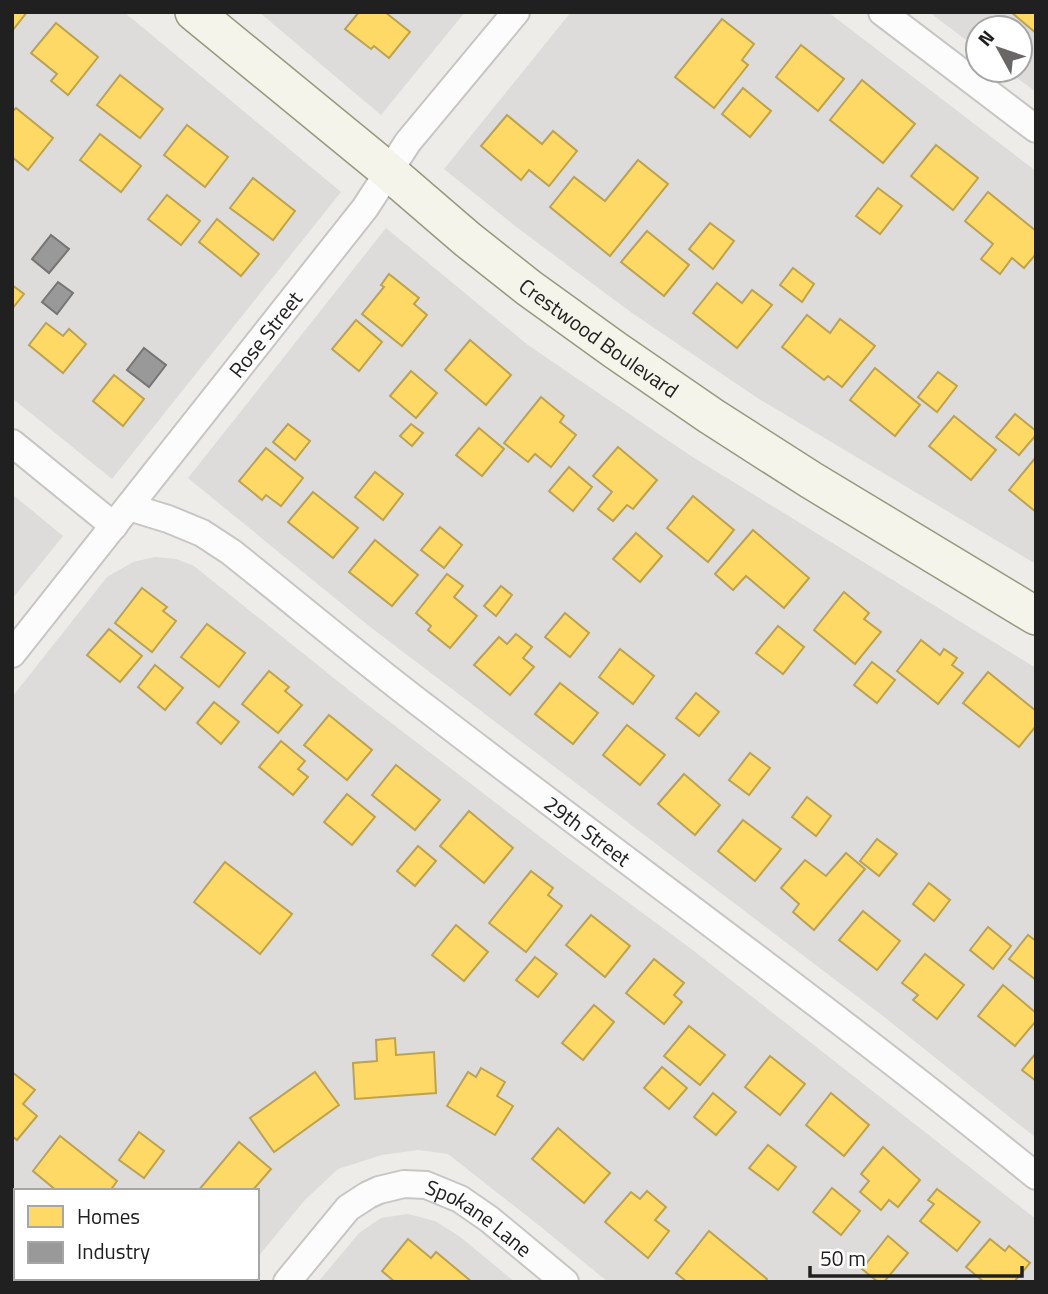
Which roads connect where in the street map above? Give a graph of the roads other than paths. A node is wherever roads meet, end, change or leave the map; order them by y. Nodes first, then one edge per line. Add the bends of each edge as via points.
1 (194, 12) edge
2 (516, 12) edge
3 (882, 12) edge
4 (1036, 129) edge
5 (388, 171) junction
6 (12, 443) edge
7 (121, 516) junction
8 (1036, 616) edge
9 (12, 654) edge
10 (1036, 1176) edge
11 (286, 1282) edge
12 (565, 1282) edge

1 - 5 street, Crestwood Boulevard
2 - 5 street, Rose Street
3 - 4 street
5 - 7 street, Rose Street via 365,208
5 - 8 street, Crestwood Boulevard via 529,288 625,358 810,480
6 - 7 street, 29th Street
7 - 9 street, Rose Street
7 - 10 street, 29th Street via 168,519 231,552 432,713 831,1014
11 - 12 street, Spokane Lane via 348,1208 379,1190 404,1184 426,1185 460,1199

